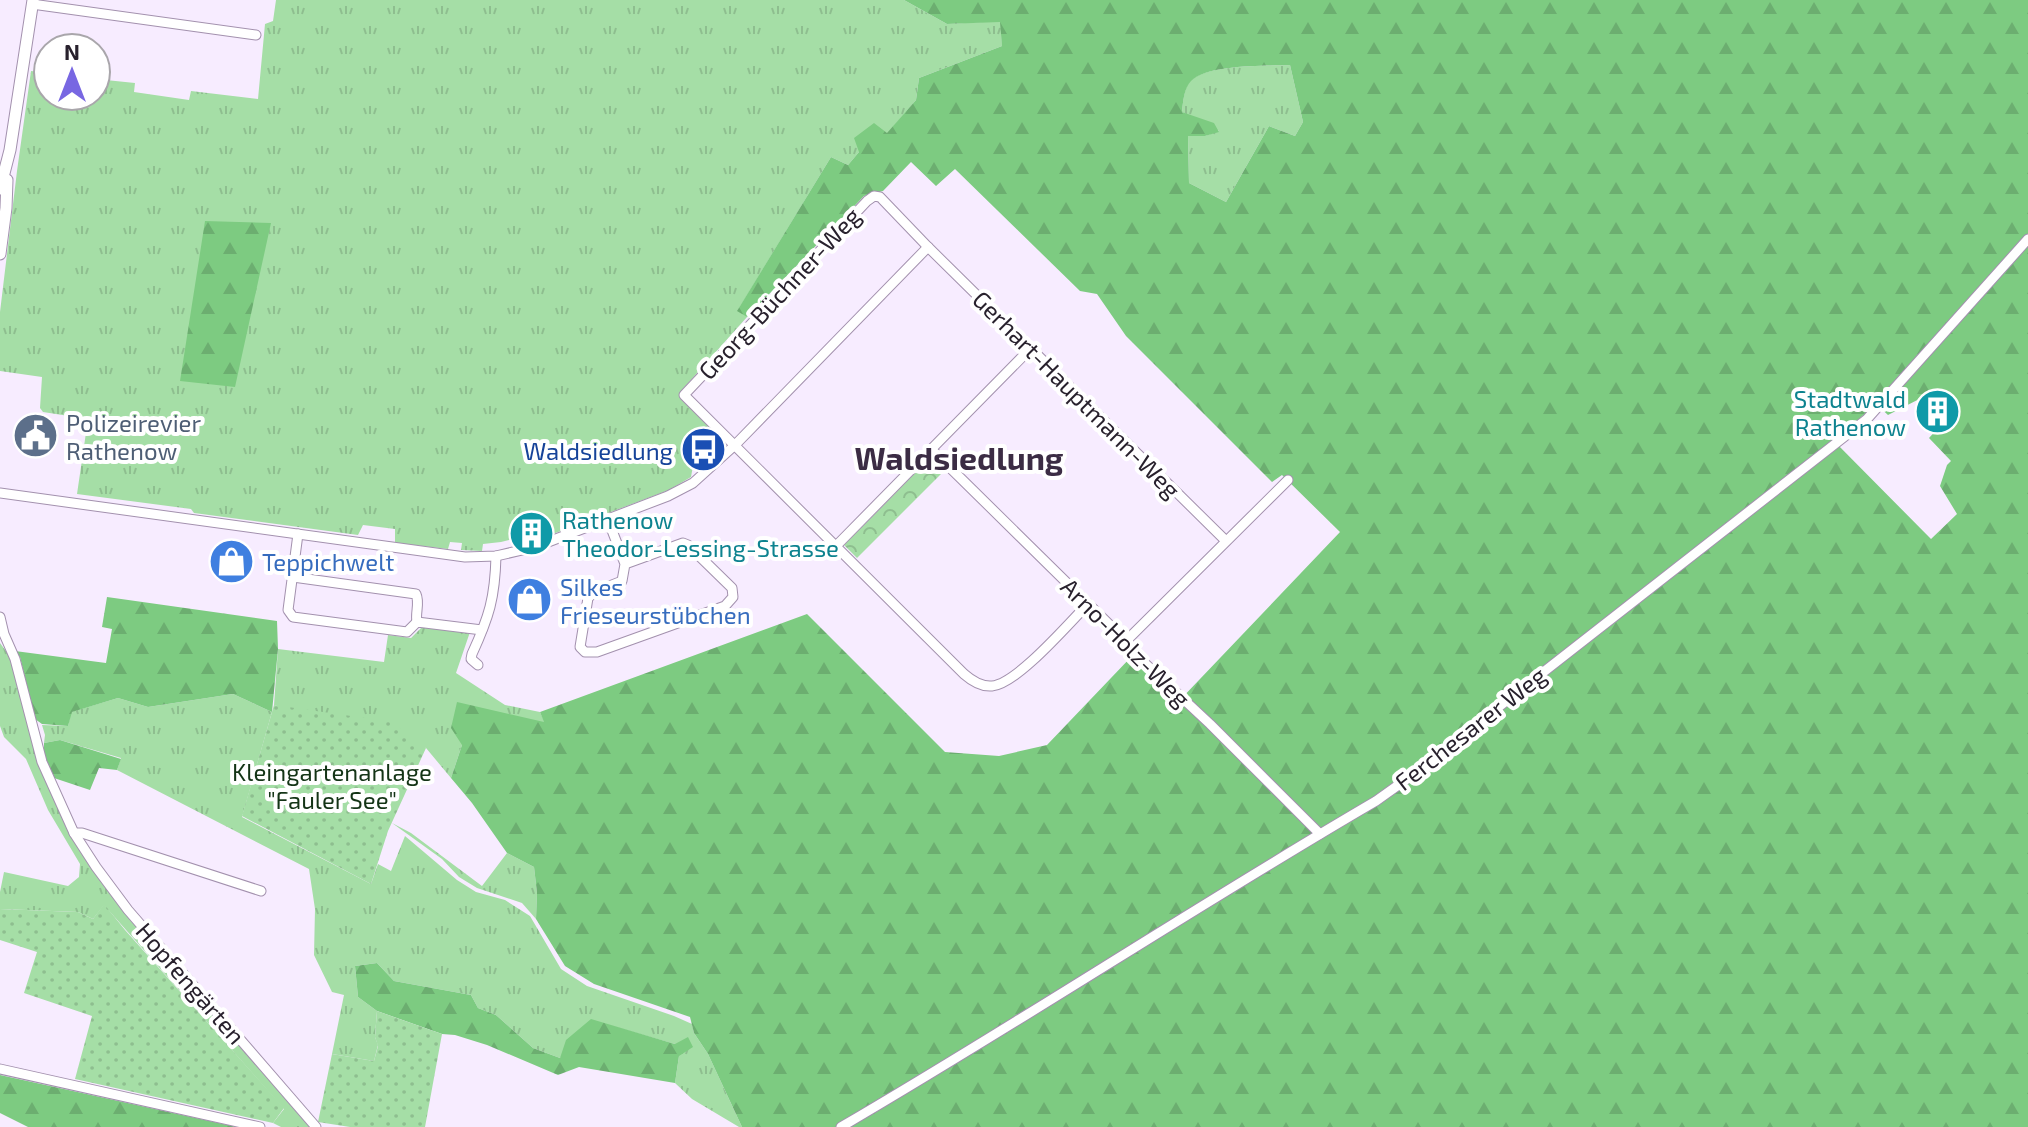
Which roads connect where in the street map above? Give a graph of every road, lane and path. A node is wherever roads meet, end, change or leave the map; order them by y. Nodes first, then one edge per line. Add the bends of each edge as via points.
1 (32, 2) edge
2 (256, 35) dead end
3 (7, 164) junction
4 (0, 189) edge
5 (2028, 239) edge
6 (928, 247) junction
7 (0, 254) edge
8 (1031, 348) junction
9 (735, 445) junction
10 (932, 450) junction
11 (1288, 480) dead end
12 (0, 493) edge
13 (608, 520) junction
14 (298, 534) junction
15 (1226, 541) junction
16 (836, 546) junction
17 (496, 556) junction
18 (625, 564) junction
19 (293, 577) junction
20 (1088, 604) junction
21 (0, 617) edge
22 (417, 622) junction
23 (482, 630) junction
24 (1126, 641) junction
25 (478, 665) dead end
26 (74, 833) junction
27 (1320, 834) junction
28 (261, 891) dead end
29 (0, 1069) edge
30 (260, 1127) edge
31 (316, 1127) edge
32 (841, 1127) edge

1 - 2 street
1 - 3 street
3 - 4 street
3 - 7 street
5 - 27 street, Ferchesarer Weg via 1867,419 1404,781
6 - 8 street, Gerhart-Hauptmann-Weg
6 - 9 street
6 - 9 street, Georg-Büchner-Weg via 880,197 867,201 684,395
8 - 10 street
8 - 15 street, Gerhart-Hauptmann-Weg
9 - 13 street via 693,483
9 - 16 street
10 - 16 street
10 - 20 street, Arno-Holz-Weg
11 - 15 street
12 - 14 street
13 - 17 street
13 - 18 street
14 - 17 street via 465,557
14 - 19 street
15 - 24 street
16 - 20 street via 964,674 991,687 1019,673
17 - 23 street via 491,610
18 - 18 street via 683,543 732,588 733,597 725,606 585,652 580,647 588,598 622,581
19 - 22 street via 416,594
19 - 22 street via 288,610 293,617 407,632
20 - 24 street, Arno-Holz-Weg
21 - 26 street, Hopfengärten via 42,762
22 - 23 street
23 - 25 street via 471,659
24 - 27 street, Arno-Holz-Weg
26 - 28 street via 208,868
26 - 31 street, Hopfengärten via 128,910
27 - 32 street, Ferchesarer Weg
29 - 30 street

